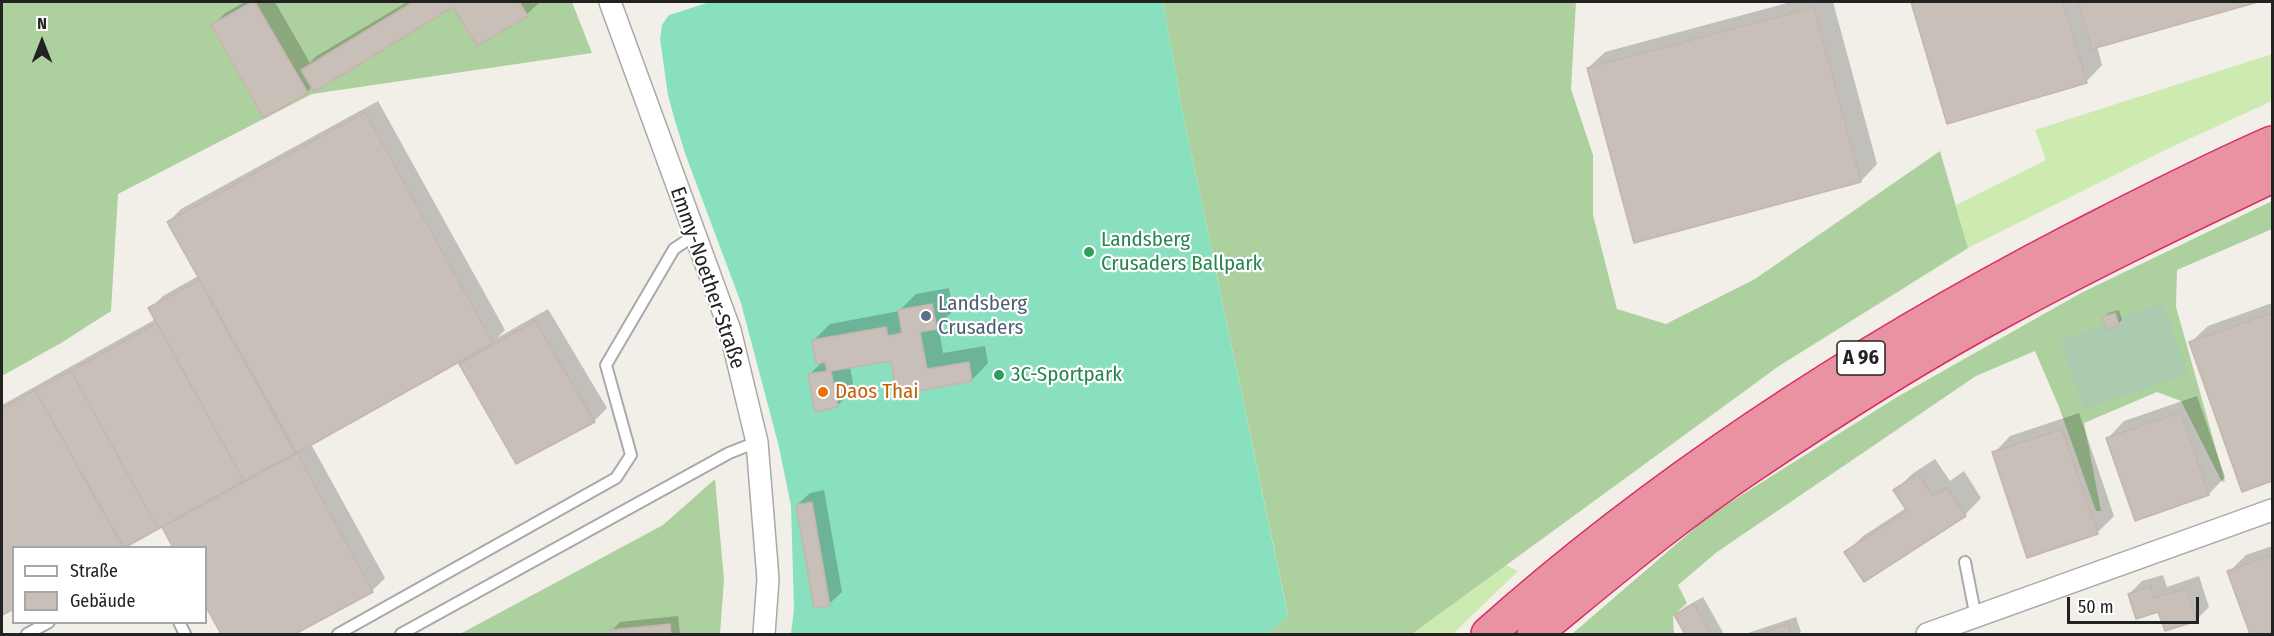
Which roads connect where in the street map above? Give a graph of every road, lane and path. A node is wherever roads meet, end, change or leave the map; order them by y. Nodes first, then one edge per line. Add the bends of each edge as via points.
1 (613, 2) edge
2 (2272, 143) edge
3 (2272, 176) edge
4 (695, 235) junction
5 (757, 442) junction
6 (2272, 510) edge
7 (1965, 562) dead end
8 (45, 624) edge
9 (1978, 626) edge
10 (27, 634) edge
11 (338, 634) edge
12 (401, 634) edge
13 (764, 634) edge
14 (1488, 634) edge
15 (1534, 634) edge
16 (1927, 634) edge

1 - 4 street, Emmy-Noether-Straße
2 - 14 highway, A 96 via 1986,285 1850,365 1730,445 1618,527
3 - 15 highway, A 96 via 2003,310 1869,388 1639,548
4 - 5 street, Emmy-Noether-Straße via 730,330
4 - 11 lane via 674,249 606,365 632,455 616,478
5 - 12 lane via 729,453
5 - 13 street, Emmy-Noether-Straße via 768,579
6 - 9 street
7 - 9 lane
8 - 10 lane
9 - 16 street

